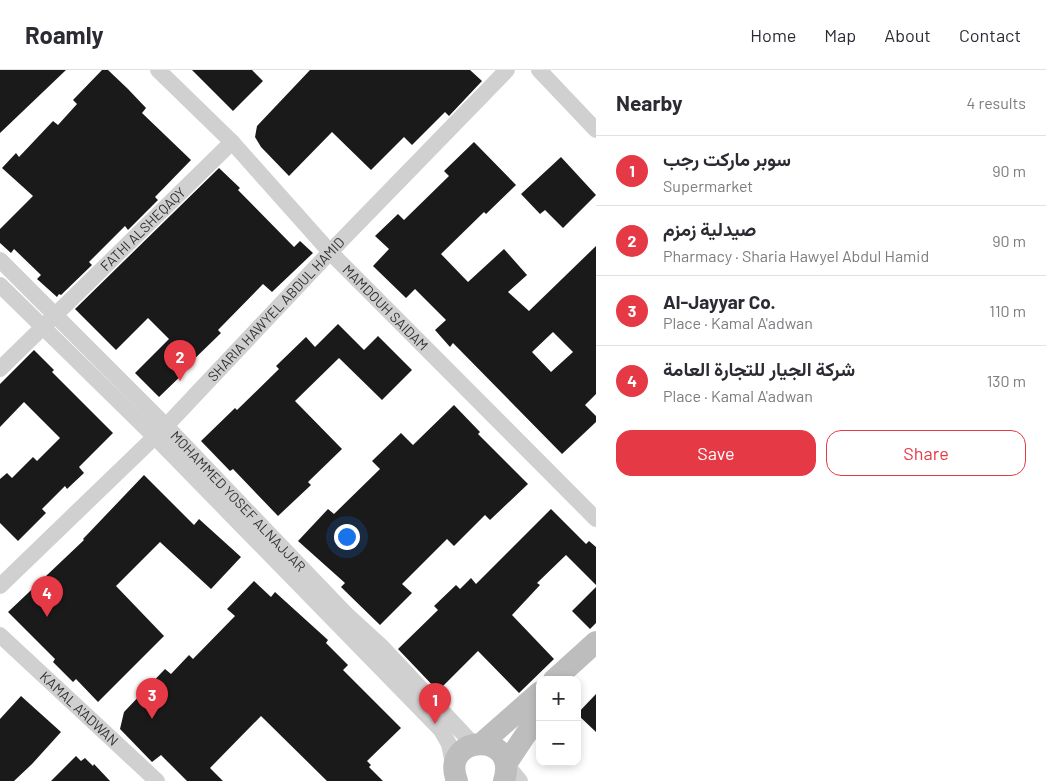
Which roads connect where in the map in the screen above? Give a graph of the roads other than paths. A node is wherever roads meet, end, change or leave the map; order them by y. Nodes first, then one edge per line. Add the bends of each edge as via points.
1 (158, 70) edge
2 (507, 70) edge
3 (539, 70) edge
4 (596, 130) edge
5 (232, 142) junction
6 (330, 252) junction
7 (0, 260) edge
8 (0, 285) edge
9 (49, 321) junction
10 (0, 369) edge
11 (160, 432) junction
12 (596, 519) edge
13 (0, 586) edge
14 (0, 635) edge
15 (596, 642) edge
16 (596, 661) edge
17 (558, 676) edge
18 (580, 676) edge
19 (536, 695) edge
20 (537, 721) edge
21 (478, 744) junction
22 (510, 775) edge
23 (456, 778) edge
24 (158, 781) edge

1 - 5 street, MAMDOUH SAIDAM
2 - 6 street, SHARIA HAWYEL ABDUL HAMID
3 - 4 street
5 - 6 street, MAMDOUH SAIDAM
5 - 9 street, FATHI ALSHEQAQY
6 - 11 street, SHARIA HAWYEL ABDUL HAMID
6 - 12 street, MAMDOUH SAIDAM
7 - 9 street, MOHAMMED YOSEF ALNAJJAR
8 - 9 street, MOHAMMED YOSEF ALNAJJAR
9 - 10 street, FATHI ALSHEQAQY
9 - 11 street, MOHAMMED YOSEF ALNAJJAR
11 - 13 street, SHARIA HAWYEL ABDUL HAMID
11 - 21 street, MOHAMMED YOSEF ALNAJJAR
11 - 23 street, MOHAMMED YOSEF ALNAJJAR via 441,730 449,744
14 - 24 street, KAMAL A'ADWAN
15 - 17 main road
16 - 18 main road
19 - 21 main road
20 - 22 main road via 526,734
21 - 22 main road via 498,750
21 - 23 main road via 465,748 459,754 455,762

